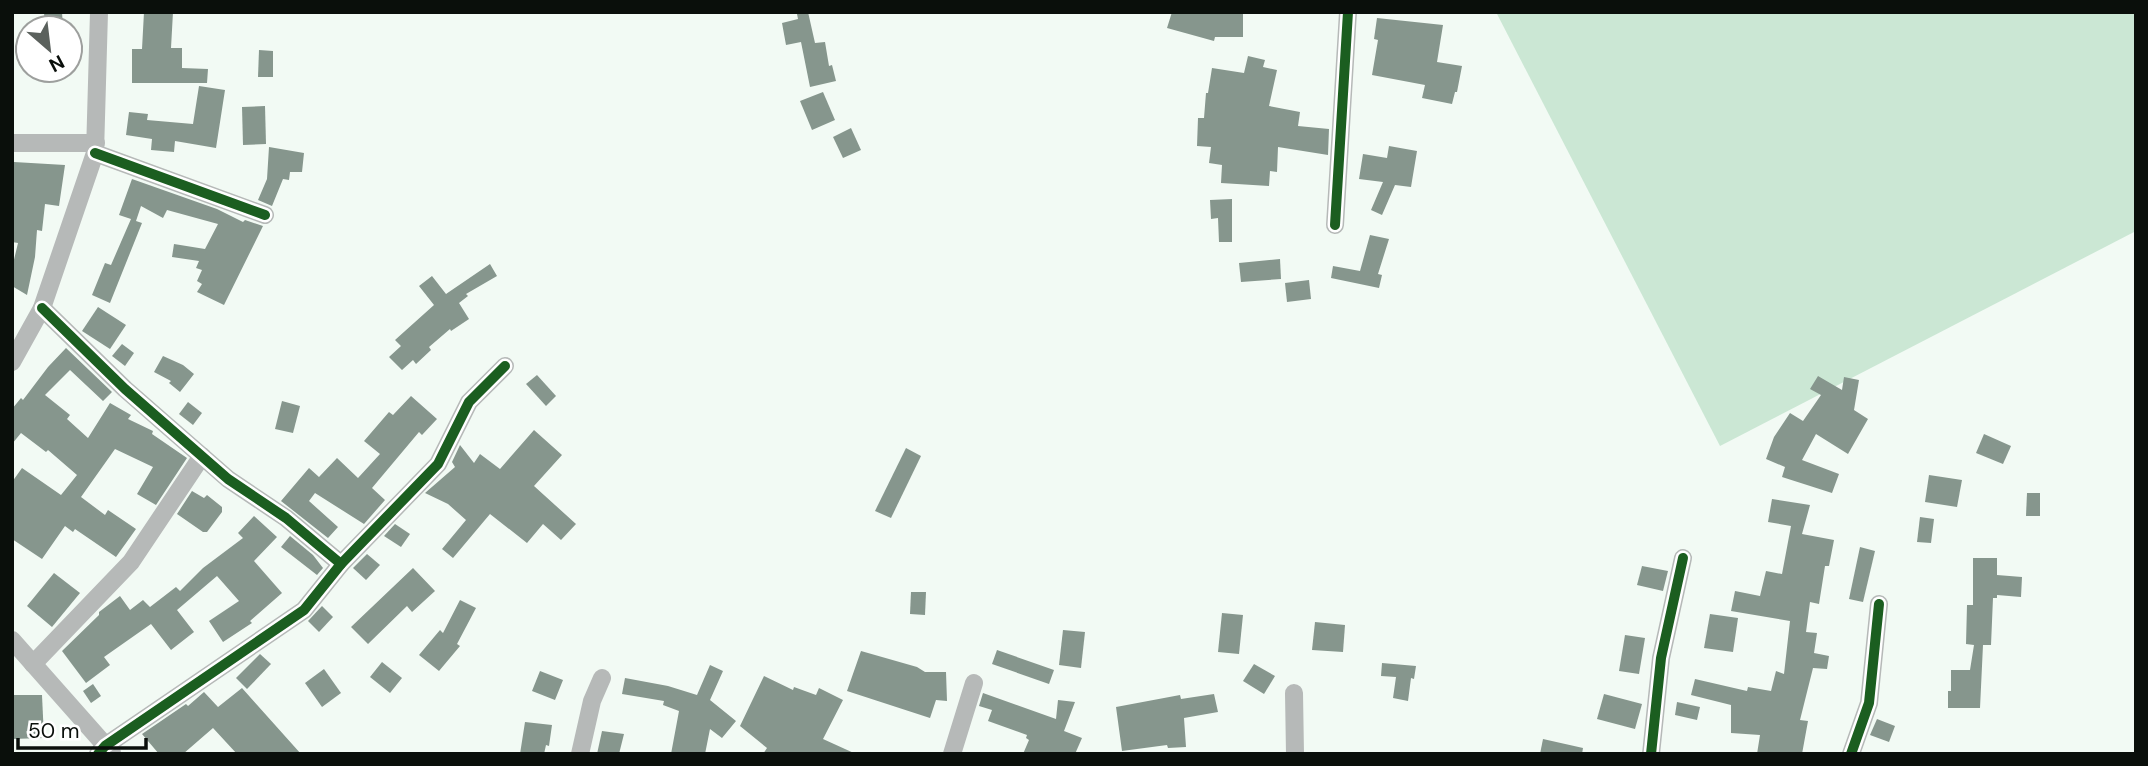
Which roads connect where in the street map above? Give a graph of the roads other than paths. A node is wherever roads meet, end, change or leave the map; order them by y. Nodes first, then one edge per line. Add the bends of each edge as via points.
1 (99, 12) edge
2 (1348, 12) edge
3 (12, 143) edge
4 (96, 148) junction
5 (265, 215) dead end
6 (1335, 225) dead end
7 (42, 308) junction
8 (12, 362) edge
9 (505, 366) dead end
10 (202, 456) junction
11 (1683, 558) dead end
12 (341, 564) junction
13 (1879, 604) dead end
14 (12, 640) edge
15 (33, 664) junction
16 (602, 678) dead end
17 (974, 683) dead end
18 (1294, 693) dead end
19 (105, 751) edge
20 (580, 754) edge
21 (953, 754) edge
22 (1295, 754) edge
23 (1651, 754) edge
24 (1852, 754) edge

1 - 4 street
2 - 6 street
3 - 4 street
4 - 5 street
4 - 7 street
7 - 8 street
7 - 10 street
9 - 12 street via 469,402 438,464
10 - 12 street
10 - 15 street via 131,562
11 - 23 street via 1661,658
12 - 19 street via 304,610
13 - 24 street via 1869,703
14 - 15 street
15 - 19 street
16 - 20 street
17 - 21 street
18 - 22 street

